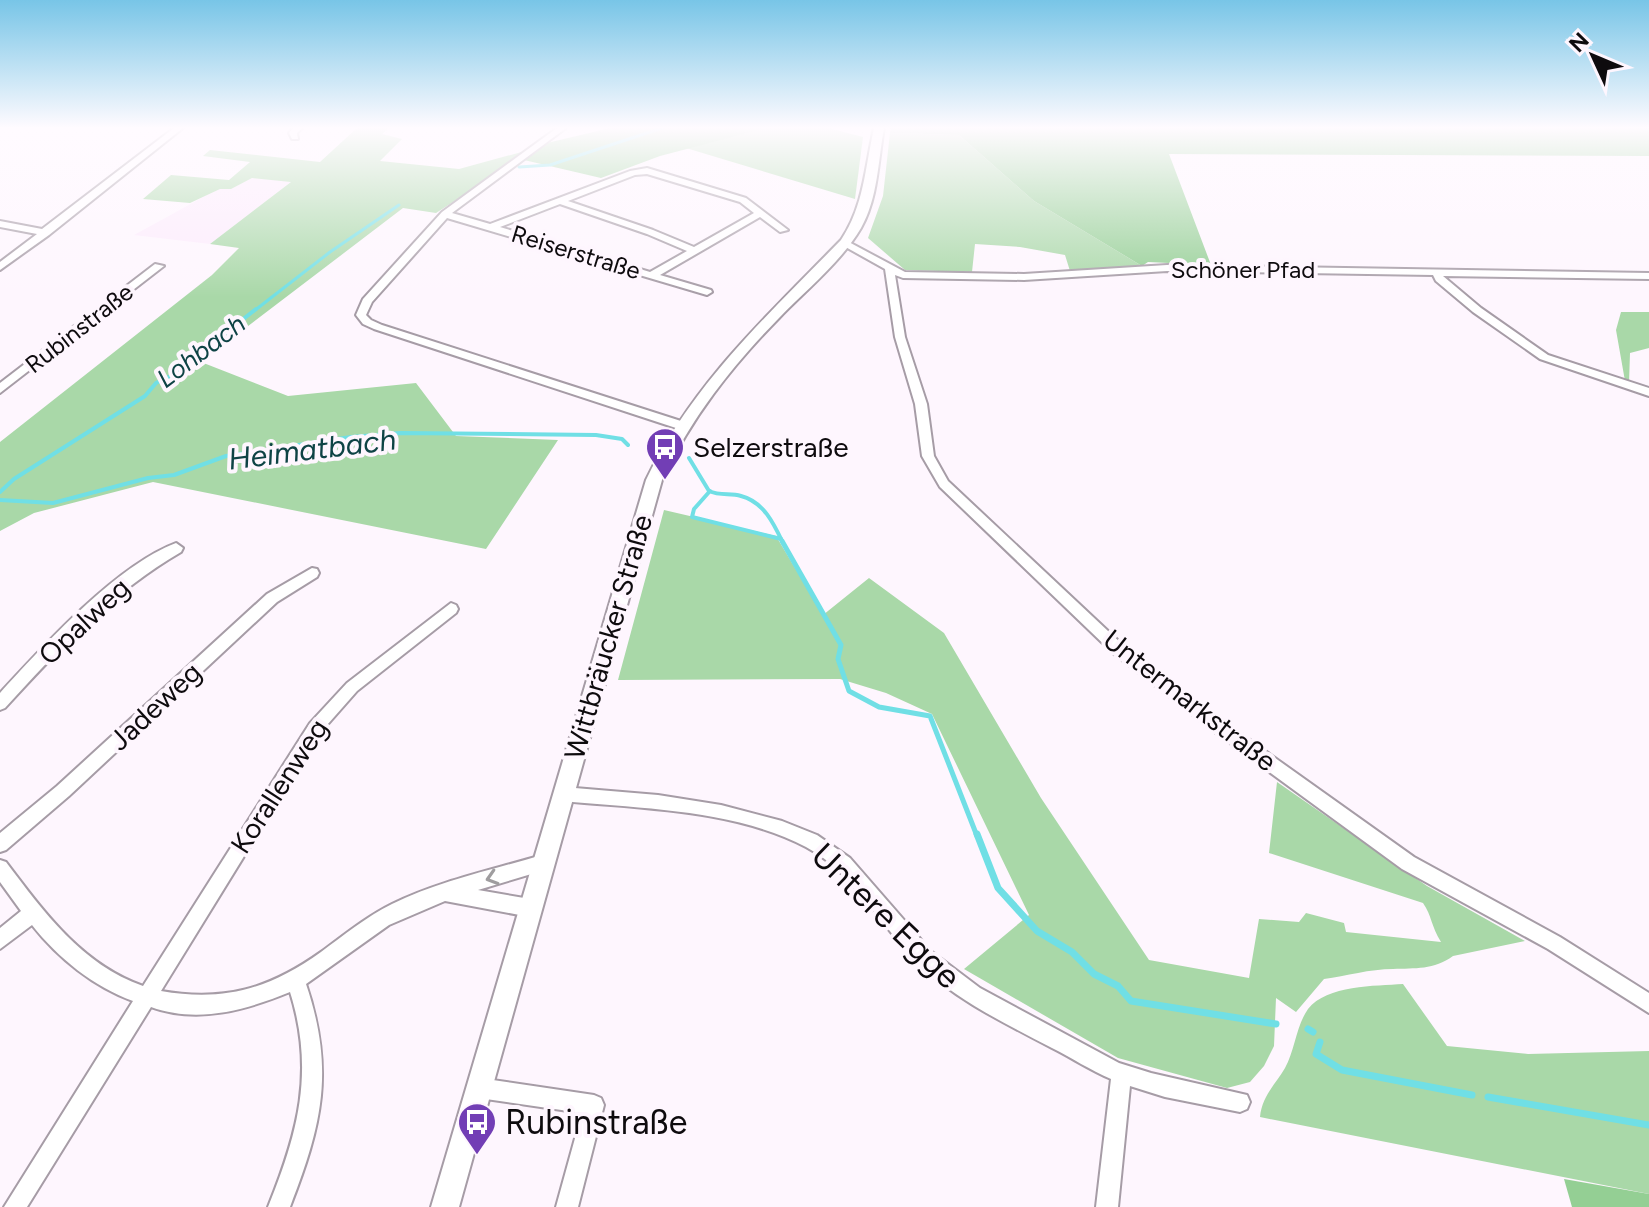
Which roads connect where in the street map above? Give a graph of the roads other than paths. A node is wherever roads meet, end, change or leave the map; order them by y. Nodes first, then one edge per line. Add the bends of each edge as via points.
1 (108, 184) edge
2 (485, 184) edge
3 (603, 184) edge
4 (693, 184) edge
5 (872, 184) edge
6 (560, 201) junction
7 (761, 213) junction
8 (445, 214) junction
9 (0, 224) edge
10 (492, 227) junction
11 (783, 230) dead end
12 (46, 233) junction
13 (845, 243) junction
14 (693, 250) junction
15 (159, 266) dead end
16 (0, 267) edge
17 (889, 270) junction
18 (1436, 271) junction
19 (652, 275) junction
20 (1649, 276) edge
21 (707, 292) dead end
22 (0, 389) edge
23 (1649, 392) edge
24 (680, 425) junction
25 (176, 548) dead end
26 (312, 573) dead end
27 (451, 609) dead end
28 (0, 703) edge
29 (563, 794) junction
30 (0, 844) edge
31 (542, 863) junction
32 (0, 868) edge
33 (442, 894) junction
34 (530, 908) junction
35 (34, 912) junction
36 (0, 940) edge
37 (295, 979) junction
38 (144, 997) junction
39 (1649, 1004) edge
40 (1121, 1074) junction
41 (479, 1088) junction
42 (1240, 1102) dead end
43 (15, 1207) edge
44 (279, 1207) edge
45 (445, 1207) edge
46 (567, 1207) edge
47 (1107, 1207) edge

1 - 12 street
2 - 8 street
3 - 6 street
4 - 7 street via 736,197
5 - 13 main road, Wittbräucker Straße via 860,222
6 - 10 street
6 - 14 street
7 - 11 street
7 - 14 street
8 - 10 street, Reiserstraße
8 - 24 street via 363,306 361,315 367,322
9 - 12 street
10 - 19 street, Reiserstraße
12 - 16 street
13 - 17 street, Schöner Pfad
13 - 24 main road, Wittbräucker Straße via 720,374
14 - 19 street
15 - 22 street, Rubinstraße
17 - 18 street, Schöner Pfad via 903,275 1010,277 1167,268
17 - 39 street, Untermarkstraße via 928,456 944,484 1119,650 1210,719 1408,863 1554,943
18 - 20 street, Schöner Pfad
18 - 23 street via 1477,310 1544,357
19 - 21 street, Reiserstraße
24 - 29 main road, Wittbräucker Straße via 654,480
25 - 28 street, Opalweg via 143,565
26 - 30 street, Jadeweg via 272,598
27 - 38 street, Korallenweg via 368,673 326,714
29 - 31 main road, Wittbräucker Straße
29 - 40 street, Untere Egge via 724,814 812,842 866,889 952,982
31 -> 33 street
31 - 34 main road, Wittbräucker Straße
32 - 35 street
33 - 34 street
33 - 37 street via 386,918
34 - 41 main road, Wittbräucker Straße
35 - 36 street
35 - 38 street via 79,959
37 - 38 street via 247,999 200,1008
37 - 44 street via 311,1024 315,1073 304,1136
38 - 43 street, Korallenweg
40 - 42 street, Untere Egge
40 - 47 street
41 - 45 main road, Wittbräucker Straße
41 - 46 street via 594,1105

